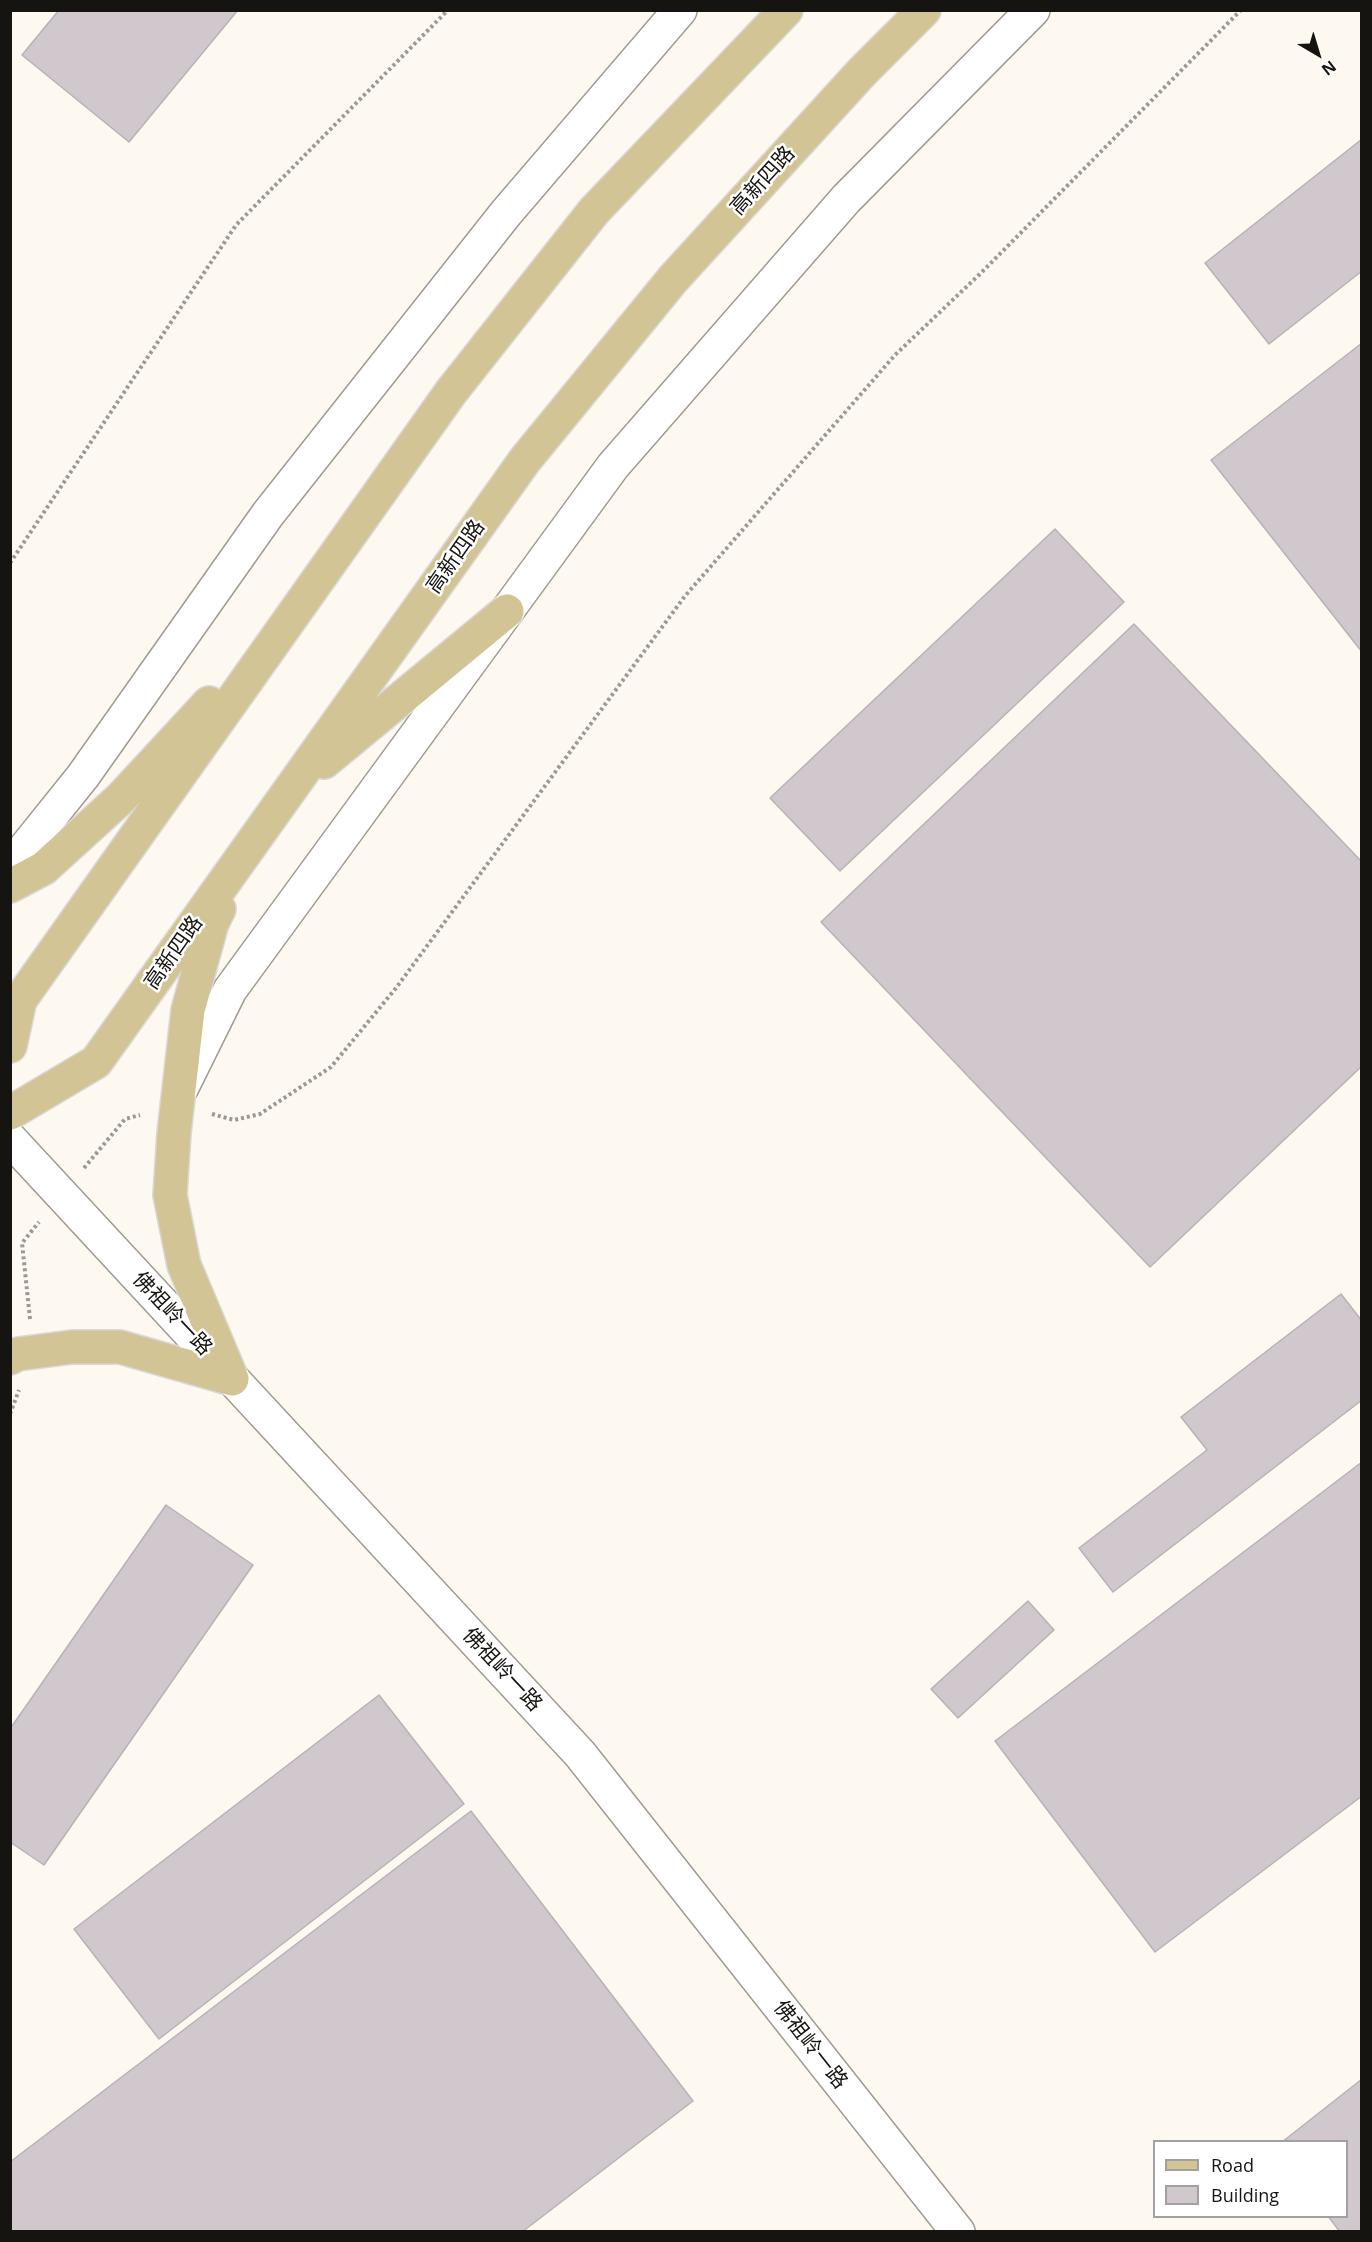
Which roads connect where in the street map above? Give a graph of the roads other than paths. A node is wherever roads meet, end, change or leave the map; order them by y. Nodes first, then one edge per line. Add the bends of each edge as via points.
1 (680, 10) edge
2 (786, 10) edge
3 (924, 10) edge
4 (1033, 10) edge
5 (298, 607) junction
6 (507, 611) junction
7 (290, 790) junction
8 (247, 851) junction
9 (10, 867) edge
10 (10, 886) edge
11 (10, 1046) edge
12 (177, 1106) junction
13 (10, 1113) edge
14 (10, 1139) edge
15 (18, 1356) edge
16 (232, 1379) junction
17 (958, 2232) edge

1 - 9 street via 506,213 268,514 83,776
2 - 5 main road via 594,211 451,392
3 - 7 main road, 高新四路 via 862,72 674,279 525,460
4 - 6 street via 838,207 613,466
5 - 10 main road via 122,797 44,867
5 - 11 main road via 20,1000
6 - 7 main road
6 - 12 street via 230,990 185,1077
7 - 8 main road, 高新四路
8 - 12 main road via 212,923 188,1010
8 - 13 main road, 高新四路 via 96,1062
12 - 16 main road via 170,1195 184,1265
14 - 16 street, 佛祖岭一路
15 - 16 main road via 72,1347 120,1347
16 - 17 street, 佛祖岭一路 via 580,1754

